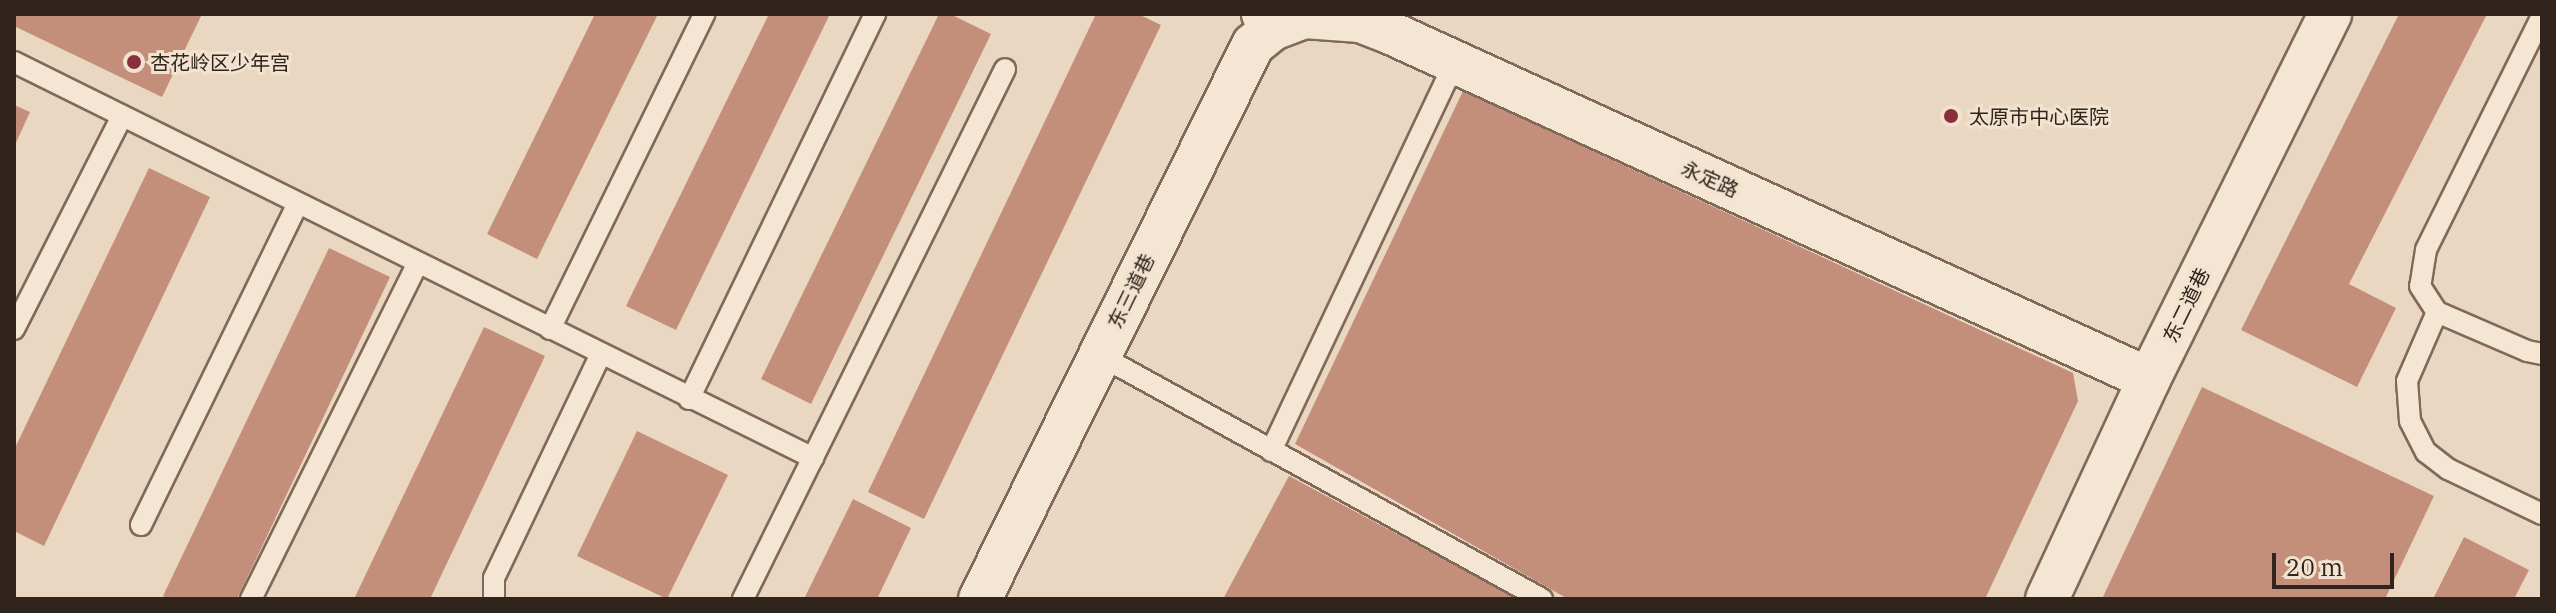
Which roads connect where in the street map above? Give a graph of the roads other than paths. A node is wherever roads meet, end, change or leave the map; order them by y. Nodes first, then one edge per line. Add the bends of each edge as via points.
1 (704, 14) edge
2 (875, 14) edge
3 (2306, 14) edge
4 (2330, 14) edge
5 (1292, 16) edge
6 (2542, 16) edge
7 (14, 62) edge
8 (1454, 63) junction
9 (1005, 69) dead end
10 (122, 116) junction
11 (297, 205) junction
12 (417, 265) junction
13 (2437, 312) junction
14 (14, 329) edge
15 (550, 329) junction
16 (2542, 354) edge
17 (1099, 355) junction
18 (600, 356) junction
19 (2140, 375) junction
20 (689, 399) junction
21 (1271, 451) junction
22 (813, 458) junction
23 (2542, 514) edge
24 (141, 525) dead end
25 (251, 599) edge
26 (494, 599) edge
27 (743, 599) edge
28 (980, 599) edge
29 (1542, 599) edge
30 (2024, 599) edge
31 (2047, 599) edge

1 - 15 lane
2 - 20 lane
3 - 19 street, 东二道巷
4 - 19 street, 东二道巷
5 - 8 street, 永定路 via 1360,21
5 - 17 street, 东三道巷 via 1253,45
6 - 13 lane via 2426,250 2420,286
7 - 10 lane
8 - 19 street, 永定路
8 - 21 lane
9 - 22 lane
10 - 11 lane
10 - 14 lane
11 - 12 lane
11 - 24 lane
12 - 15 lane
12 - 25 lane
13 - 16 lane
13 - 23 lane via 2407,381 2410,421 2426,452 2448,469
15 - 18 lane
17 - 21 lane
17 - 28 street, 东三道巷
18 - 20 lane
18 - 26 lane via 494,578
19 - 30 street, 东二道巷
19 - 31 street, 东二道巷
20 - 22 lane
21 - 29 lane
22 - 27 lane

